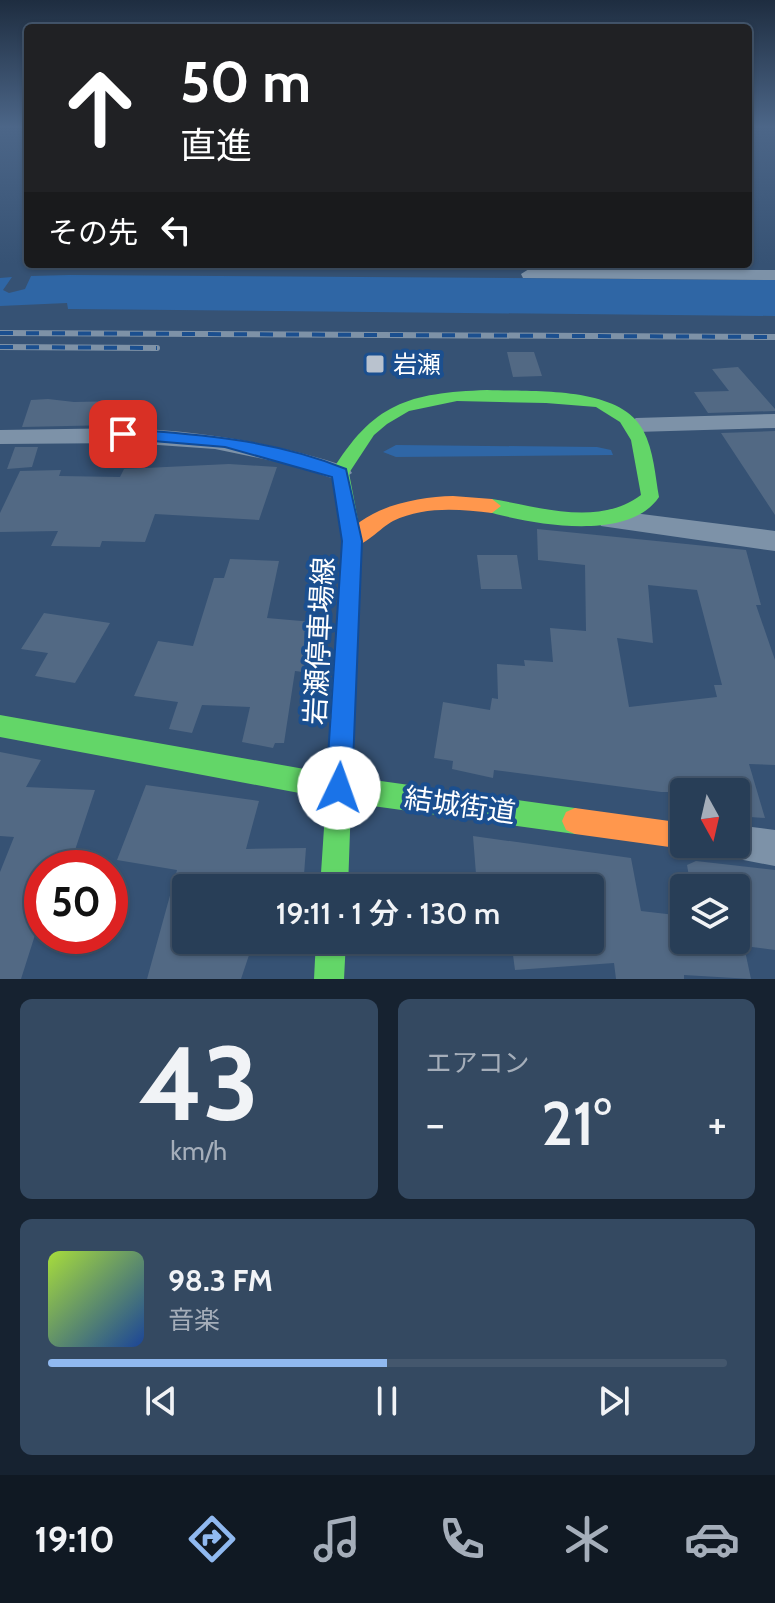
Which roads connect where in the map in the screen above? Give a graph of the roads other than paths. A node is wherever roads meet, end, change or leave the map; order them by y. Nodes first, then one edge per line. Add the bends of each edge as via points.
1 (533, 268) edge
2 (775, 275) edge
3 (775, 421) edge
4 (636, 425) junction
5 (0, 437) edge
6 (340, 473) junction
7 (650, 497) junction
8 (610, 519) junction
9 (679, 527) junction
10 (352, 541) junction
11 (775, 541) edge
12 (0, 726) edge
13 (339, 788) junction
14 (670, 834) edge
15 (750, 845) edge
16 (775, 848) edge
17 (335, 874) edge
18 (330, 954) edge
19 (329, 979) edge

1 - 2 street via 529,274
3 - 4 street
4 - 6 street via 616,406 599,402 428,401 380,421
4 - 7 street
5 - 6 street via 194,438 272,452
6 - 10 street, 岩瀬停車場線
7 - 8 street via 630,513
7 - 9 street
8 - 9 street
8 - 10 street via 452,503 423,505 379,518
9 - 11 street
10 - 13 street, 岩瀬停車場線
12 - 13 street, 結城街道
13 - 14 street, 結城街道
13 - 17 street, 岩瀬停車場線
15 - 16 street
18 - 19 street

